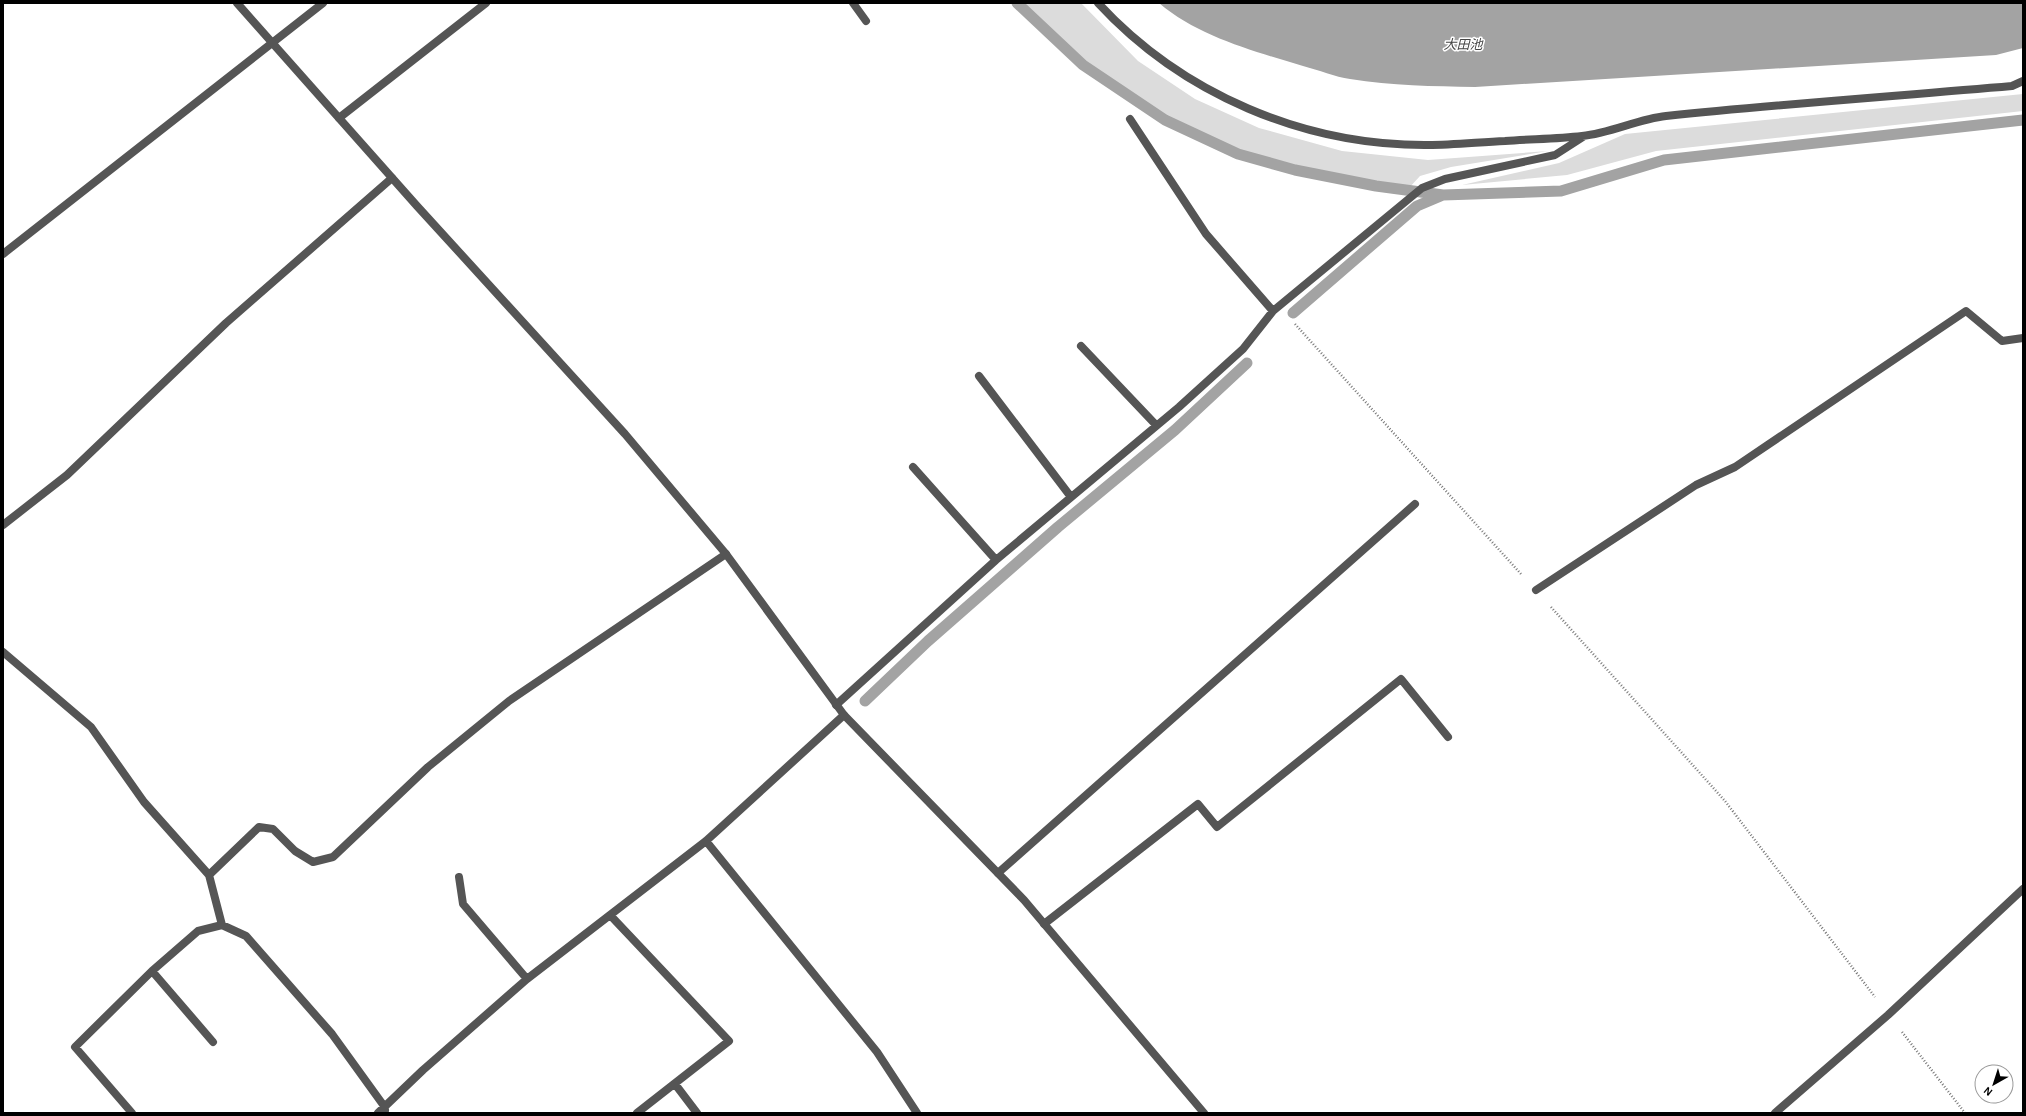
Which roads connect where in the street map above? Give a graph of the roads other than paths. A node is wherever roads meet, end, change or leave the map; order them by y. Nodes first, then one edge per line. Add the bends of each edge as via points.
1 (237, 3) edge
2 (324, 3) edge
3 (486, 3) edge
4 (853, 3) edge
5 (1098, 3) edge
6 (866, 21) dead end
7 (273, 44) junction
8 (2023, 82) edge
9 (339, 118) junction
10 (1130, 119) dead end
11 (1584, 136) junction
12 (392, 178) junction
13 (3, 254) edge
14 (1273, 311) junction
15 (2023, 338) edge
16 (1081, 346) dead end
17 (979, 376) dead end
18 (1156, 425) junction
19 (913, 466) dead end
20 (1071, 497) junction
21 (1415, 504) dead end
22 (3, 525) edge
23 (726, 554) junction
24 (996, 560) junction
25 (1536, 590) road end
26 (3, 652) edge
27 (836, 705) junction
28 (844, 715) junction
29 (1448, 738) dead end
30 (706, 841) junction
31 (998, 872) junction
32 (208, 875) junction
33 (459, 877) dead end
34 (2023, 889) edge
35 (610, 915) junction
36 (1044, 924) junction
37 (222, 925) junction
38 (152, 970) junction
39 (527, 979) junction
40 (213, 1042) dead end
41 (675, 1084) junction
42 (384, 1109) edge
43 (132, 1113) edge
44 (378, 1113) edge
45 (637, 1113) edge
46 (698, 1113) edge
47 (917, 1113) edge
48 (1204, 1113) edge
49 (1775, 1113) edge

1 - 7 street
2 - 7 street
3 - 9 street
4 - 6 street
5 - 11 street via 1148,51 1190,80 1237,105 1297,126 1371,141 1428,146
7 - 9 street
7 - 13 street
8 - 11 street via 2012,86 1663,117
9 - 12 street
10 - 14 street via 1206,234
11 - 14 street via 1555,155 1444,178 1422,188
12 - 22 street via 226,323 67,475
12 - 23 street via 625,434
14 - 18 street via 1243,349
15 - 25 street via 2002,341 1966,311 1735,467 1696,485
16 - 18 street
17 - 20 street
18 - 20 street
19 - 24 street
20 - 24 street
21 - 31 street
23 - 27 street
23 - 32 street via 509,701 428,767 333,857 313,862 295,852 273,829 260,827
24 - 27 street
26 - 32 street via 91,727 144,802
27 - 28 street
28 - 30 street
28 - 31 street
29 - 36 street via 1401,678 1217,827 1198,804
30 - 35 street
30 - 47 street via 877,1052
31 - 36 street
32 - 37 street
33 - 39 street via 463,904
34 - 49 street via 1888,1015
35 - 39 street
35 - 41 street via 729,1041
36 - 48 street
37 - 38 street via 198,932
37 - 42 street via 246,936 332,1034
38 - 40 street
38 - 43 street via 75,1046
39 - 42 street
41 - 45 street
41 - 46 street
42 - 44 street

